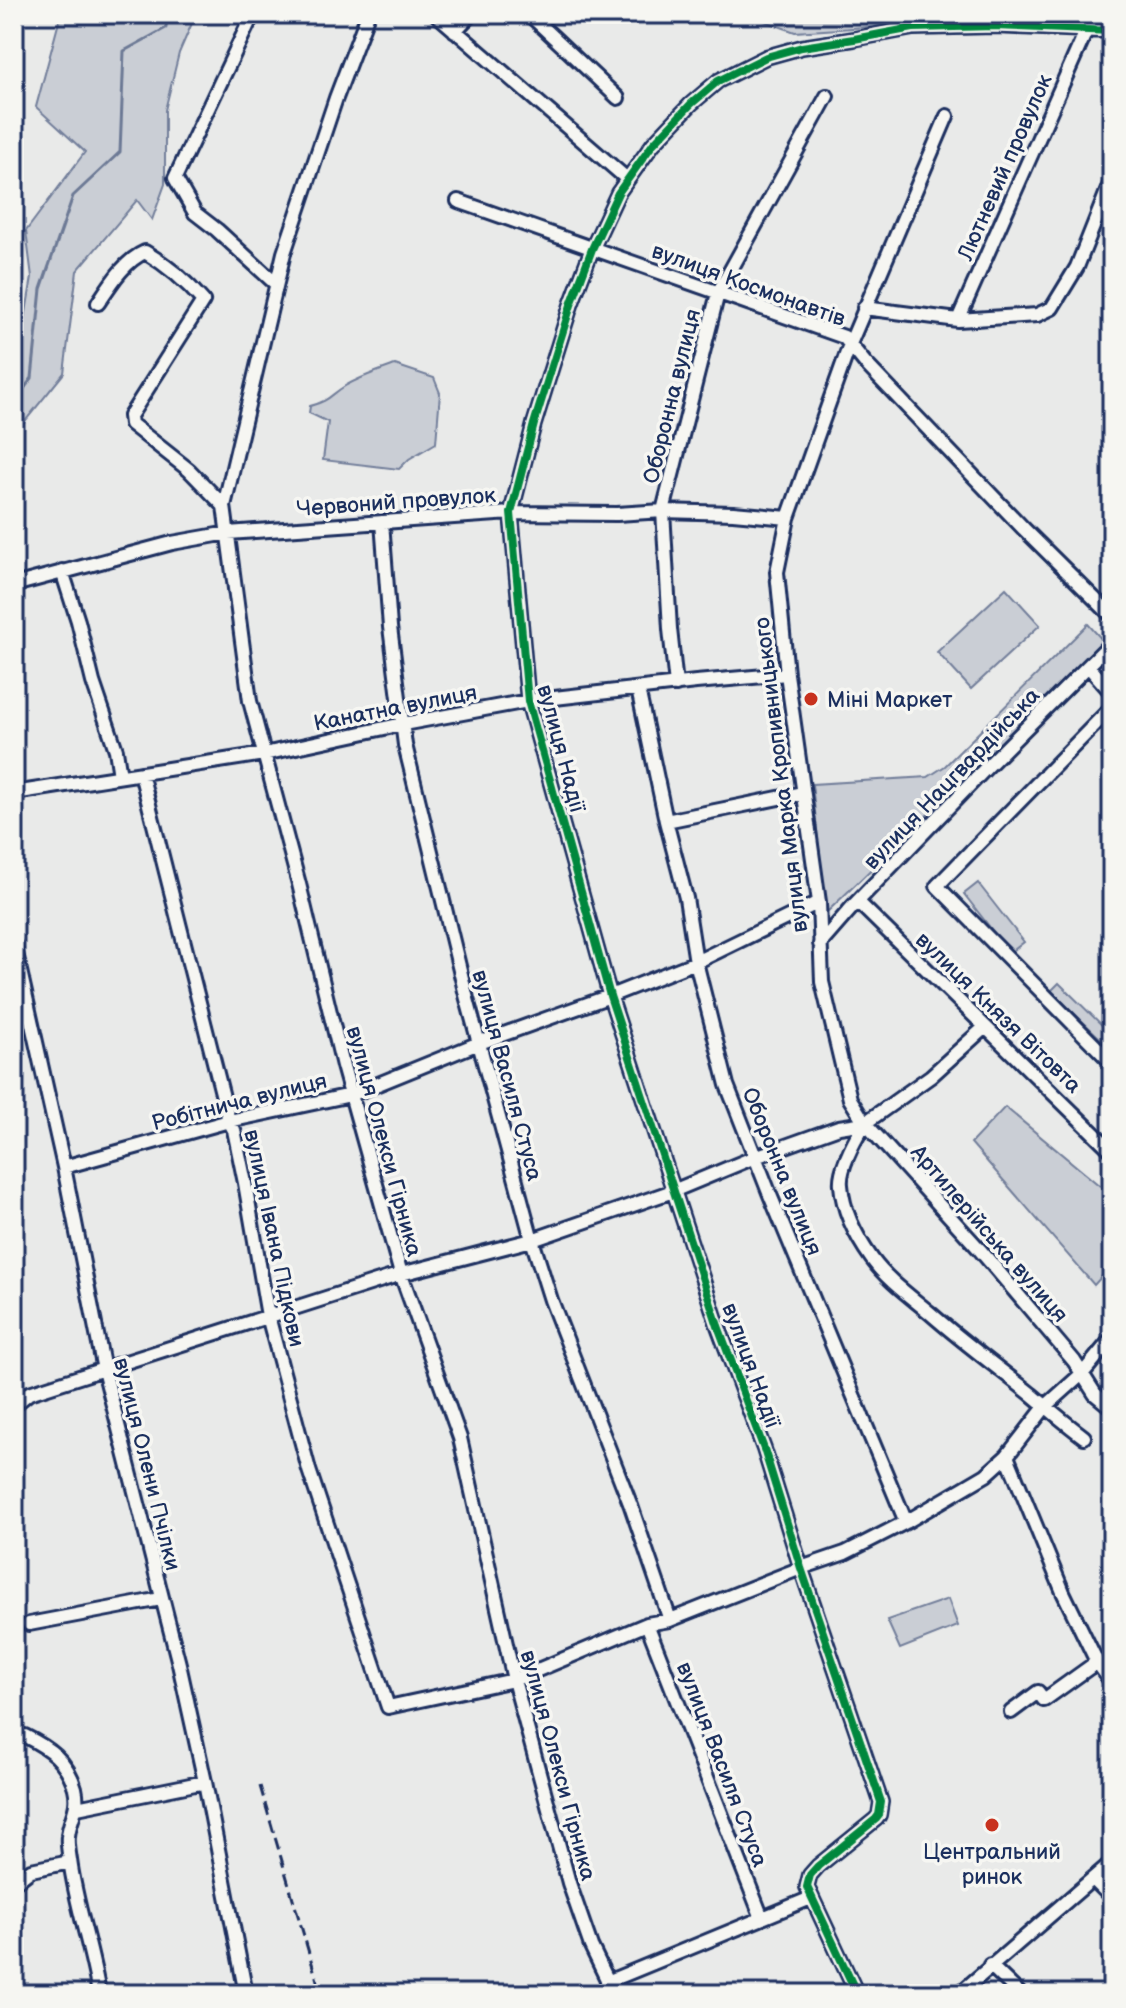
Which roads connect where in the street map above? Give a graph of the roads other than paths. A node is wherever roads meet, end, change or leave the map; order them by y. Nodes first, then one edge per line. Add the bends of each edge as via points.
1 (253, 14) edge
2 (368, 14) edge
3 (436, 14) edge
4 (471, 14) edge
5 (529, 14) edge
6 (455, 31) junction
7 (1086, 31) junction
8 (1112, 31) edge
9 (827, 96) dead end
10 (618, 98) dead end
11 (947, 116) dead end
12 (627, 179) junction
13 (1112, 179) edge
14 (458, 201) dead end
15 (592, 249) junction
16 (276, 284) junction
17 (718, 293) junction
18 (98, 303) dead end
19 (864, 308) junction
20 (958, 320) junction
21 (850, 344) junction
22 (224, 506) junction
23 (663, 511) junction
24 (511, 513) junction
25 (788, 518) junction
26 (382, 522) junction
27 (228, 533) junction
28 (62, 571) junction
29 (14, 585) edge
30 (1112, 616) edge
31 (1112, 642) edge
32 (1088, 666) junction
33 (787, 674) junction
34 (676, 685) junction
35 (638, 689) junction
36 (1112, 693) edge
37 (528, 701) junction
38 (1112, 707) edge
39 (403, 724) junction
40 (264, 754) junction
41 (141, 773) junction
42 (120, 776) junction
43 (14, 793) edge
44 (803, 793) junction
45 (666, 821) junction
46 (819, 902) junction
47 (858, 902) junction
48 (14, 944) edge
49 (820, 944) junction
50 (696, 962) junction
51 (610, 996) junction
52 (985, 1027) junction
53 (479, 1043) junction
54 (1112, 1063) edge
55 (351, 1095) junction
56 (229, 1121) junction
57 (865, 1123) junction
58 (1112, 1151) edge
59 (755, 1157) junction
60 (64, 1167) junction
61 (673, 1191) junction
62 (532, 1240) junction
63 (401, 1274) junction
64 (268, 1316) junction
65 (1112, 1338) edge
66 (104, 1370) junction
67 (1083, 1373) junction
68 (14, 1405) edge
69 (1045, 1407) junction
70 (1112, 1408) edge
71 (1084, 1437) dead end
72 (1007, 1456) junction
73 (906, 1522) junction
74 (801, 1568) junction
75 (161, 1599) junction
76 (670, 1620) junction
77 (29, 1624) dead end
78 (647, 1624) junction
79 (1097, 1662) junction
80 (514, 1680) junction
81 (1112, 1683) edge
82 (1011, 1712) dead end
83 (25, 1736) dead end
84 (205, 1782) junction
85 (77, 1808) junction
86 (70, 1862) junction
87 (1112, 1862) edge
88 (1093, 1879) junction
89 (14, 1883) edge
90 (811, 1898) junction
91 (1112, 1898) edge
92 (762, 1918) junction
93 (990, 1965) junction
94 (611, 1988) edge
95 (99, 1994) edge
96 (246, 1994) edge
97 (857, 1994) edge
98 (959, 1994) edge
99 (1020, 1994) edge

1 - 16 street via 175,178 195,213
2 - 16 street, вулиця Олекси Гірника
3 - 6 street
4 - 6 street
5 - 10 street
6 - 12 street
7 - 8 street, вулиця Надії
7 - 12 street, вулиця Надії via 913,28 766,57 718,81 691,104
7 - 20 street, Лютневий провулок
9 - 17 street, Оборонна вулиця
11 - 19 street, вулиця Марка Кропивницького
12 - 15 street, вулиця Надії
13 - 20 street via 1077,267 1052,308 1037,315
14 - 15 street, вулиця Космонавтів
15 - 17 street, вулиця Космонавтів
15 - 24 street, вулиця Надії via 534,424
16 - 22 street, вулиця Олекси Гірника
17 - 21 street, вулиця Космонавтів via 844,337
17 - 23 street, Оборонна вулиця
18 - 22 street via 114,279 145,252 165,263 203,301 130,416 131,424
19 - 20 street
19 - 21 street, вулиця Марка Кропивницького
21 - 25 street, вулиця Марка Кропивницького
21 - 30 street, вулиця Космонавтів
22 - 27 street, вулиця Олекси Гірника
23 - 24 street, Червоний провулок
23 - 25 street, Червоний провулок
23 - 34 street, Оборонна вулиця
24 - 26 street, Червоний провулок
24 - 37 street, вулиця Надії
25 - 33 street, вулиця Марка Кропивницького via 777,572
26 - 27 street, Червоний провулок
26 - 39 street, вулиця Василя Стуса
27 - 28 street, Червоний провулок
27 - 40 street, вулиця Олекси Гірника via 250,701
28 - 29 street, Червоний провулок
28 - 42 street
31 - 32 street, вулиця Нацгвардійська
32 - 36 street
32 - 47 street, вулиця Нацгвардійська
33 - 34 street, Канатна вулиця
33 - 44 street, вулиця Марка Кропивницького
34 - 35 street, Канатна вулиця
35 - 37 street, Канатна вулиця
35 - 45 street, Оборонна вулиця
37 - 39 street, Канатна вулиця
37 - 51 street, вулиця Надії
38 - 54 street via 937,886
39 - 40 street, Канатна вулиця
39 - 53 street, вулиця Василя Стуса
40 - 41 street, Канатна вулиця
40 - 55 street, вулиця Олекси Гірника
41 - 42 street, Канатна вулиця
41 - 56 street, вулиця Івана Підкови
42 - 43 street, Канатна вулиця
44 - 45 street
44 - 46 street, вулиця Марка Кропивницького
45 - 50 street, Оборонна вулиця
46 - 49 street, вулиця Марка Кропивницького
46 - 50 street, Робітнича вулиця
47 - 49 street, вулиця Нацгвардійська
47 - 52 street, вулиця Князя Вітовта
48 - 60 street, вулиця Олени Пчілки
49 - 57 street, вулиця Марка Кропивницького via 822,982 839,1059 850,1099
50 - 51 street, Робітнича вулиця
50 - 59 street, Оборонна вулиця via 727,1085
51 - 53 street, Робітнича вулиця
51 - 61 street, вулиця Надії
52 - 57 street via 931,1076
52 - 58 street, вулиця Князя Вітовта
53 - 55 street, Робітнича вулиця
53 - 62 street, вулиця Василя Стуса
55 - 56 street, Робітнича вулиця
55 - 63 street, вулиця Олекси Гірника
56 - 60 street, Робітнича вулиця
56 - 64 street, вулиця Івана Підкови
57 - 59 street
57 - 67 street, Артилерійська вулиця
57 - 69 street via 840,1182 856,1232 873,1261
59 - 61 street
59 - 73 street, Оборонна вулиця
60 - 66 street, вулиця Олени Пчілки
61 - 62 street
61 - 74 street, вулиця Надії
62 - 63 street
62 - 76 street, вулиця Василя Стуса
63 - 64 street
63 - 80 street, вулиця Олекси Гірника via 460,1438
64 - 66 street
64 - 80 street, вулиця Івана Підкови via 309,1470 388,1707
65 - 67 street
66 - 68 street via 29,1393
66 - 75 street, вулиця Олени Пчілки
67 - 69 street
67 - 70 street, Артилерійська вулиця via 1095,1394
69 - 71 street
69 - 72 street
72 - 73 street via 986,1475
72 - 79 street
73 - 74 street
74 - 76 street
74 - 90 street, вулиця Надії via 881,1802 879,1815 869,1826 810,1875
75 - 77 street
75 - 84 street, вулиця Олени Пчілки
76 - 78 street
78 - 80 street
78 - 92 street, вулиця Василя Стуса
79 - 81 street
79 - 82 street via 1044,1700 1038,1692
80 - 94 street, вулиця Олекси Гірника via 569,1883
83 - 85 street via 63,1762
84 - 85 street
84 - 96 street, вулиця Олени Пчілки
85 - 86 street via 67,1836
86 - 89 street via 31,1870
86 - 95 street
87 - 88 street
88 - 91 street
88 - 93 street
90 - 92 street
90 - 97 street
92 - 94 street
93 - 98 street
93 - 99 street

